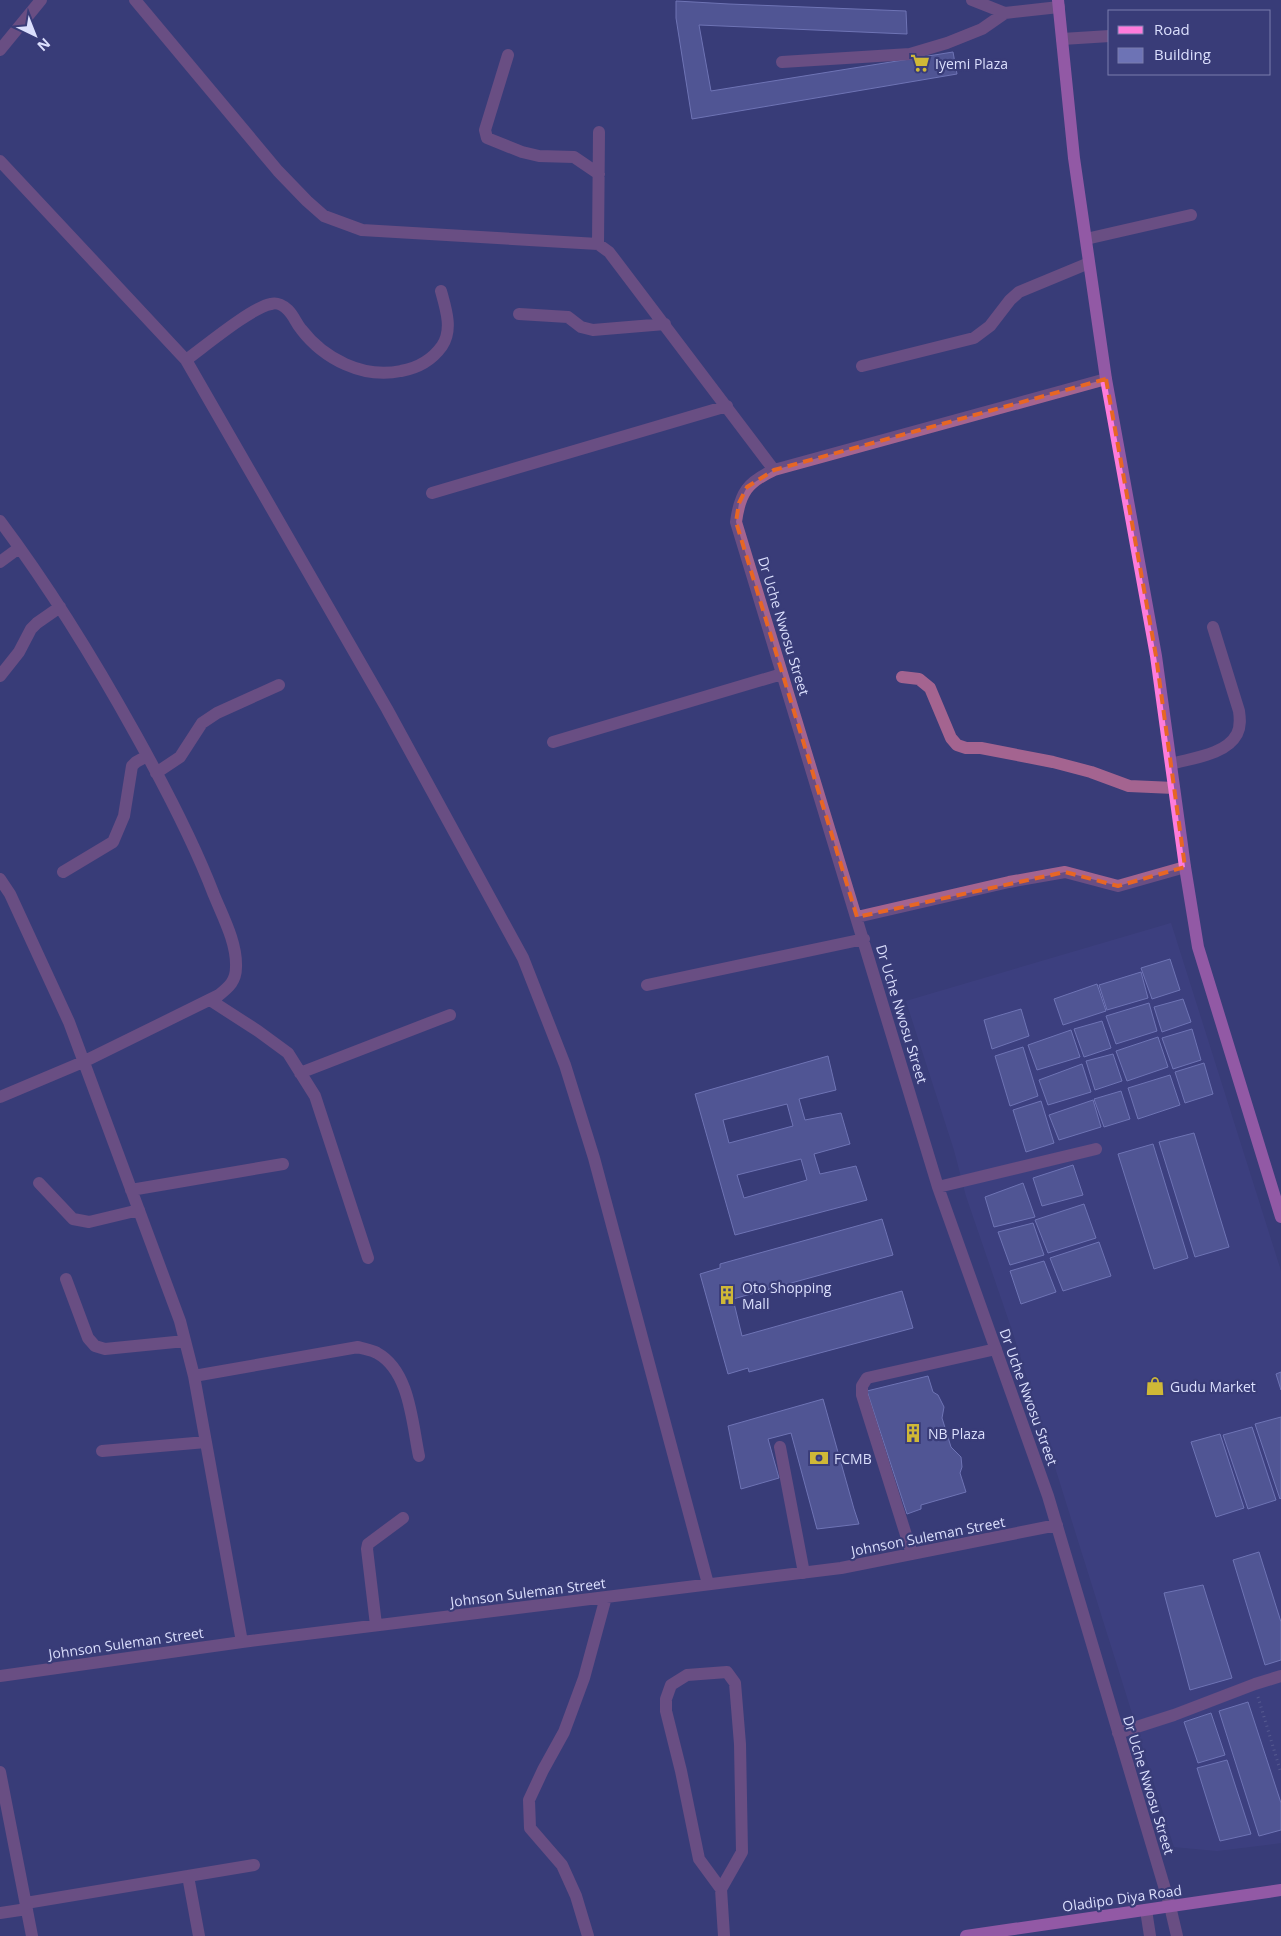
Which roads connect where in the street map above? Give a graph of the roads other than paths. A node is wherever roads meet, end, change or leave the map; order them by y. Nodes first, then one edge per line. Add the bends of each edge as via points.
1 (41, 0) edge
2 (134, 0) edge
3 (972, 0) edge
4 (1058, 3) edge
5 (1006, 13) junction
6 (1108, 36) edge
7 (1062, 40) junction
8 (0, 50) edge
9 (508, 55) dead end
10 (782, 62) dead end
11 (599, 132) dead end
12 (0, 161) edge
13 (599, 174) junction
14 (1191, 215) dead end
15 (1086, 239) junction
16 (598, 244) junction
17 (1089, 263) junction
18 (441, 291) dead end
19 (519, 314) dead end
20 (665, 324) junction
21 (186, 360) junction
22 (862, 366) dead end
23 (1106, 378) junction
24 (726, 406) junction
25 (774, 470) junction
26 (432, 493) dead end
27 (0, 521) edge
28 (19, 548) junction
29 (0, 562) edge
30 (60, 607) junction
31 (1212, 627) dead end
32 (782, 674) junction
33 (0, 676) edge
34 (902, 677) dead end
35 (279, 685) dead end
36 (553, 742) dead end
37 (147, 756) junction
38 (1171, 764) junction
39 (156, 772) junction
40 (1174, 788) junction
41 (1185, 867) junction
42 (63, 872) dead end
43 (0, 879) edge
44 (857, 917) junction
45 (864, 939) junction
46 (647, 985) dead end
47 (210, 1000) junction
48 (450, 1015) dead end
49 (83, 1062) junction
50 (300, 1073) junction
51 (0, 1097) edge
52 (1096, 1149) dead end
53 (283, 1164) dead end
54 (40, 1184) dead end
55 (938, 1187) junction
56 (131, 1190) junction
57 (139, 1210) junction
58 (1280, 1212) edge
59 (368, 1258) dead end
60 (66, 1279) dead end
61 (185, 1341) junction
62 (996, 1349) junction
63 (194, 1376) junction
64 (206, 1442) junction
65 (780, 1447) dead end
66 (102, 1451) dead end
67 (419, 1456) dead end
68 (403, 1518) dead end
69 (1057, 1526) junction
70 (912, 1554) junction
71 (804, 1573) junction
72 (708, 1584) junction
73 (606, 1597) junction
74 (376, 1626) junction
75 (242, 1642) junction
76 (0, 1676) edge
77 (1281, 1676) edge
78 (1118, 1734) junction
79 (0, 1772) edge
80 (254, 1865) dead end
81 (188, 1876) junction
82 (721, 1889) junction
83 (1281, 1890) edge
84 (26, 1906) junction
85 (1170, 1906) junction
86 (1146, 1910) junction
87 (0, 1913) edge
88 (32, 1936) edge
89 (199, 1936) edge
90 (588, 1936) edge
91 (724, 1936) edge
92 (966, 1936) edge
93 (1150, 1936) edge
94 (1176, 1936) edge

1 - 8 street
2 - 16 street via 278,171 324,216 362,230
3 - 5 street
4 - 5 street
4 - 7 main road
5 - 10 street via 947,44 910,54
6 - 7 street
7 - 15 main road
9 - 13 street via 485,130 487,138 539,156 574,157
11 - 13 street
12 - 21 street
13 - 16 street
14 - 15 street
15 - 17 main road
16 - 20 street via 609,252
17 - 22 street via 1019,292 990,326 974,338
17 - 23 main road
18 - 21 street via 447,310 448,329 444,343 435,355 410,369 384,373 350,367 314,343 283,306 272,303 249,315
19 - 20 street via 568,317 587,330
20 - 24 street
21 - 72 street via 387,710 523,958 565,1065 594,1158
23 - 25 street, Dr Uche Nwosu Street
23 - 38 main road via 1156,656
24 - 25 street
24 - 26 street
25 - 32 street, Dr Uche Nwosu Street via 747,487 739,503 736,522
27 - 28 street
28 - 29 street
28 - 30 street
30 - 33 street via 32,629
30 - 37 street via 100,670
31 - 38 street via 1239,710 1240,724 1236,735 1220,750
32 - 36 street
32 - 44 street, Dr Uche Nwosu Street
34 - 40 street via 919,679 930,688 957,745 1054,762 1129,786
35 - 39 street via 216,713 202,724 180,756
37 - 39 street
37 - 42 street via 132,766 124,816 113,842
38 - 40 main road
39 - 47 street via 196,851 234,951 234,979 229,987
40 - 41 main road
41 - 44 street via 1118,886 1065,872
41 - 58 main road via 1198,947
43 - 49 street via 62,1005
44 - 45 street, Dr Uche Nwosu Street
45 - 46 street
45 - 55 street, Dr Uche Nwosu Street
47 - 49 street
47 - 50 street via 288,1053
48 - 50 street
49 - 51 street
49 - 56 street
50 - 59 street via 314,1096
52 - 55 street
53 - 56 street
54 - 57 street via 73,1219 81,1222
55 - 62 street, Dr Uche Nwosu Street
56 - 57 street
57 - 61 street
60 - 61 street via 88,1338 96,1346 105,1349
61 - 63 street
62 - 69 street, Dr Uche Nwosu Street
62 - 70 street via 867,1378 862,1386
63 - 64 street
63 - 67 street via 358,1347 377,1353 395,1367 404,1386
64 - 66 street
64 - 75 street
65 - 71 street
68 - 74 street via 368,1544
69 - 70 street, Johnson Suleman Street
69 - 78 street, Dr Uche Nwosu Street
70 - 71 street, Johnson Suleman Street
71 - 72 street, Johnson Suleman Street
72 - 73 street, Johnson Suleman Street
73 - 74 street, Johnson Suleman Street
73 - 90 street via 584,1678 564,1732 529,1800 530,1828 562,1865
74 - 75 street, Johnson Suleman Street
75 - 76 street, Johnson Suleman Street
77 - 78 street
78 - 85 street, Dr Uche Nwosu Street
79 - 84 street
80 - 81 street
81 - 84 street
81 - 89 street
82 - 82 street via 698,1859 666,1705 671,1685 687,1675 727,1672 734,1683 740,1744 742,1852
82 - 91 street
83 - 85 main road, Oladipo Diya Road
84 - 87 street
84 - 88 street
85 - 86 main road, Oladipo Diya Road
85 - 94 street, Dr Uche Nwosu Street
86 - 92 main road, Oladipo Diya Road
86 - 93 street

